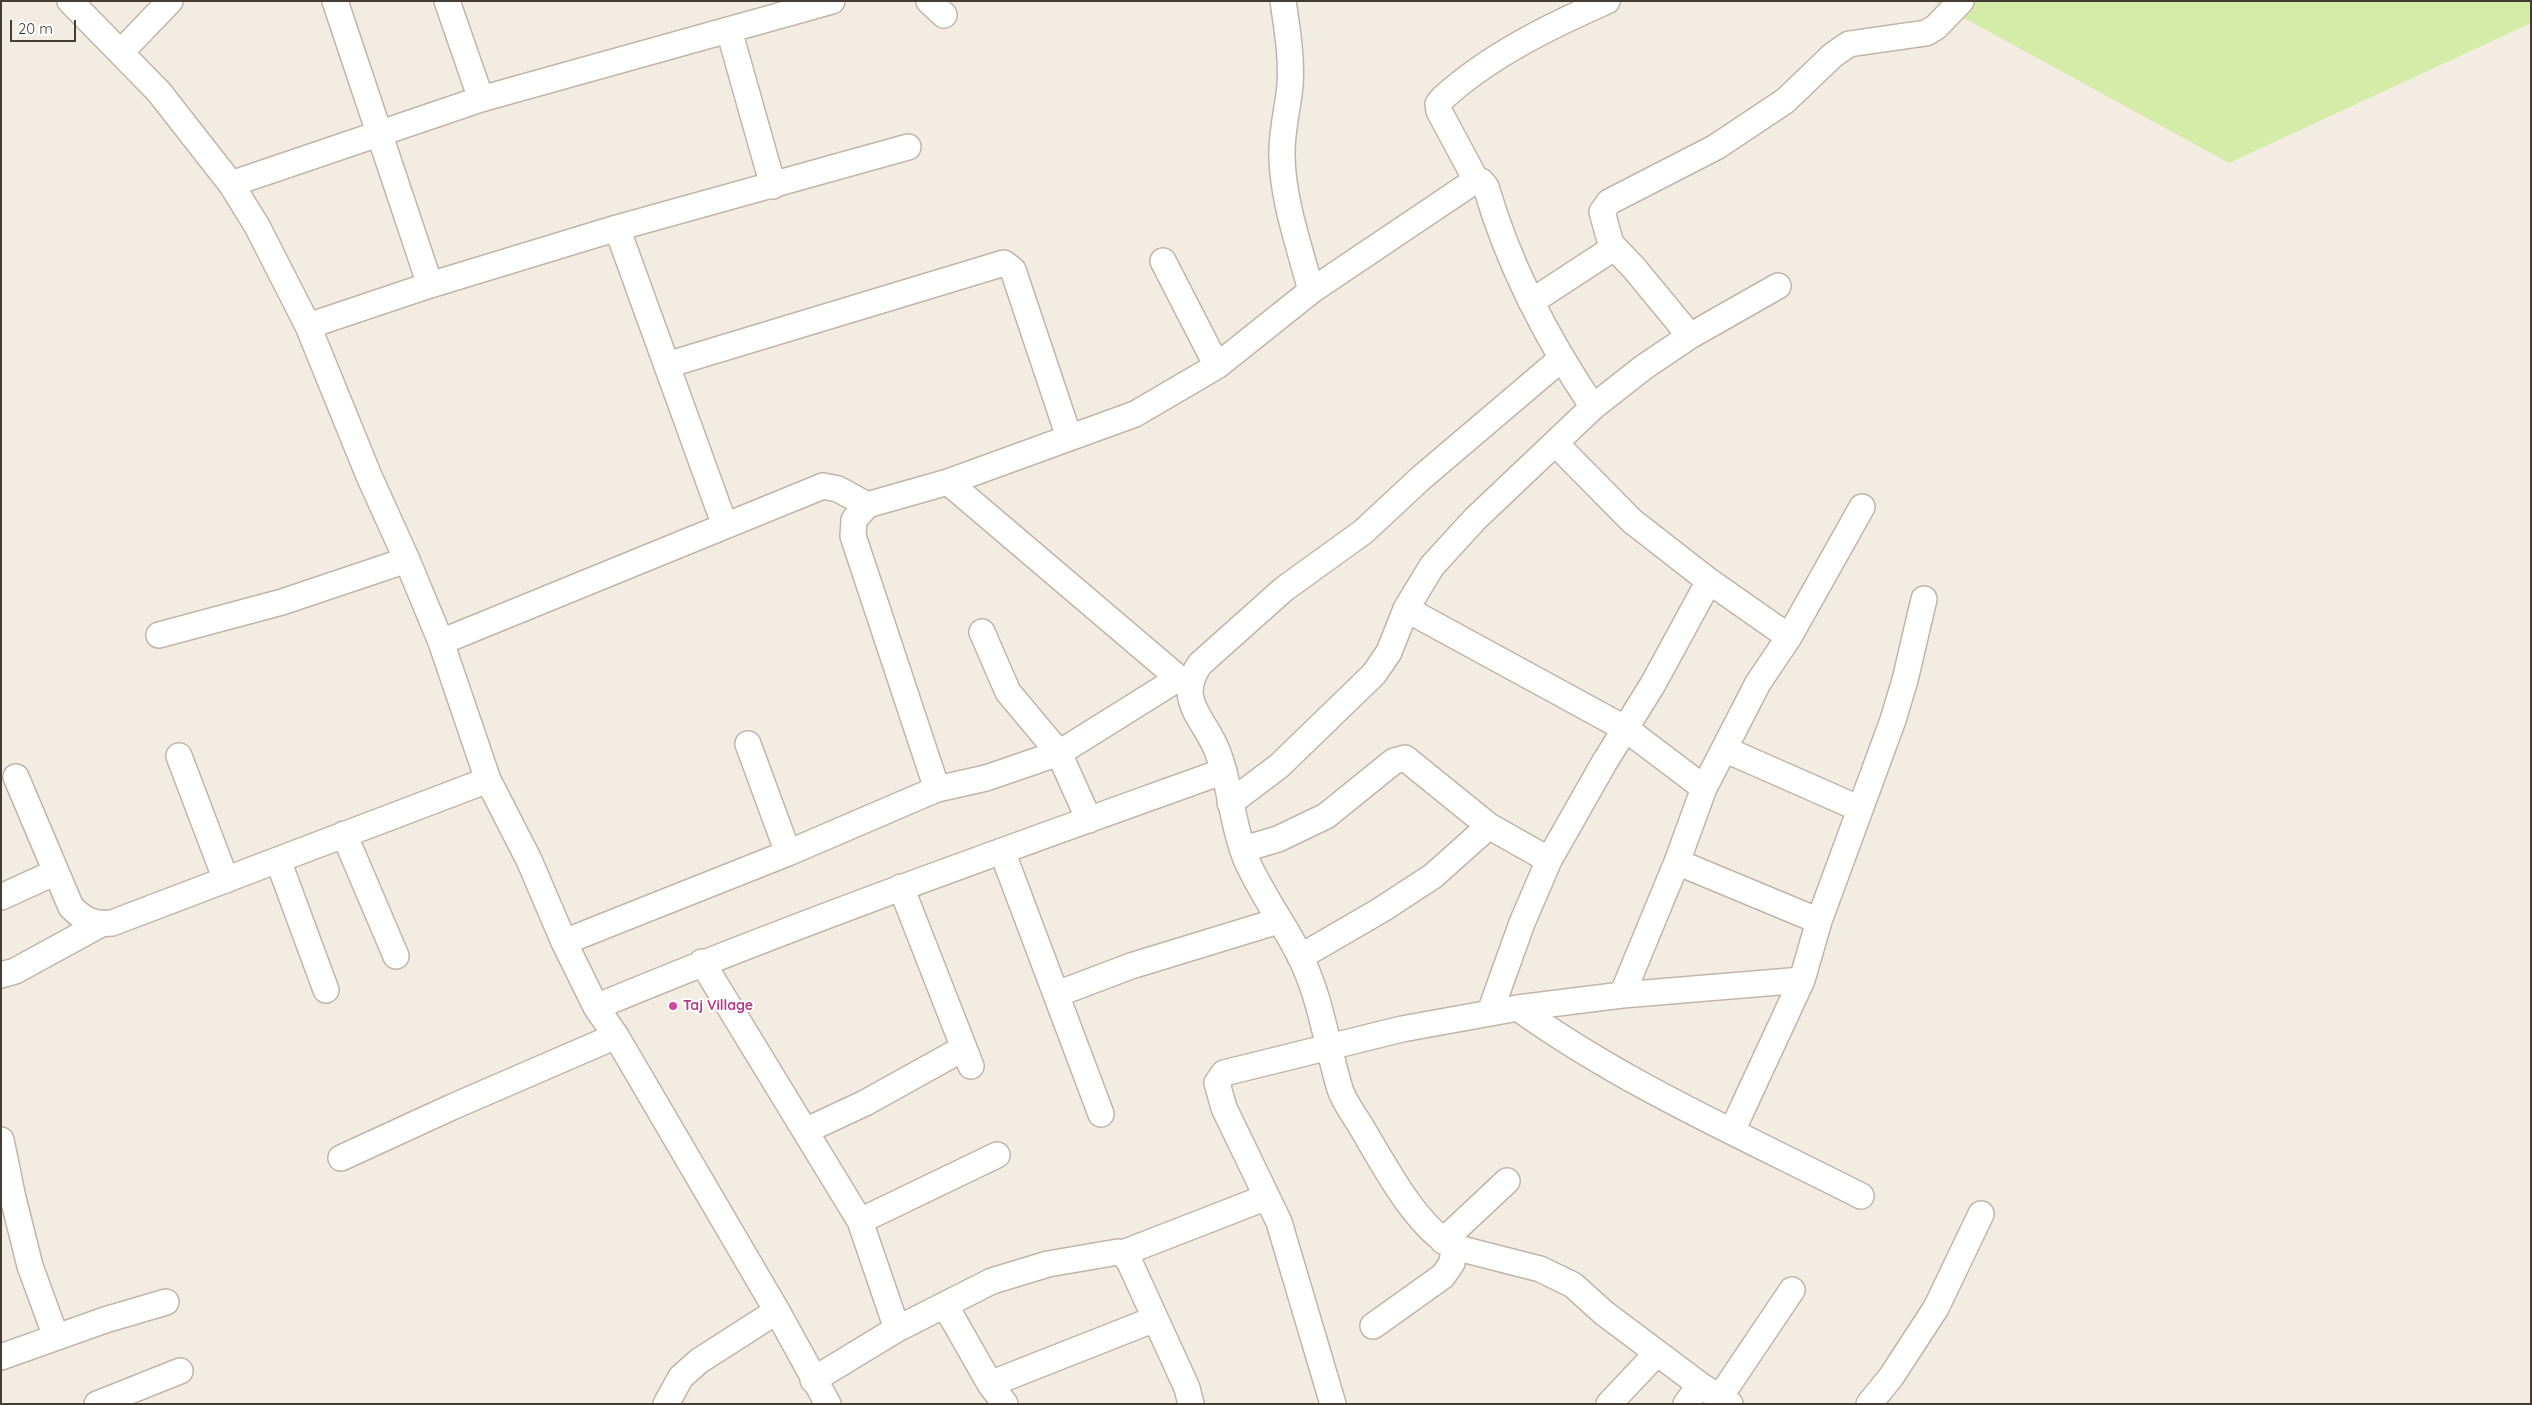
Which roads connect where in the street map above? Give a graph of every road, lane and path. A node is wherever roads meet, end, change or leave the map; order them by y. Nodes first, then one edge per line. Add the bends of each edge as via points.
1 (70, 1) edge
2 (170, 1) edge
3 (335, 1) edge
4 (448, 1) edge
5 (832, 1) edge
6 (1283, 1) edge
7 (1607, 1) edge
8 (1961, 1) edge
9 (729, 30) junction
10 (121, 52) junction
11 (481, 99) junction
12 (380, 133) junction
13 (908, 147) dead end
14 (1476, 180) junction
15 (231, 184) junction
16 (773, 186) junction
17 (617, 228) junction
18 (1611, 244) junction
19 (1163, 261) dead end
20 (430, 285) junction
21 (1778, 286) dead end
22 (1311, 291) junction
23 (1531, 302) junction
24 (308, 326) junction
25 (1690, 336) junction
26 (1561, 360) junction
27 (667, 365) junction
28 (1217, 366) junction
29 (1594, 407) junction
30 (1069, 437) junction
31 (1556, 444) junction
32 (948, 482) junction
33 (867, 505) junction
34 (1862, 507) dead end
35 (725, 526) junction
36 (407, 560) junction
37 (1709, 581) junction
38 (1924, 599) dead end
39 (1406, 609) junction
40 (982, 632) dead end
41 (159, 635) dead end
42 (1789, 638) junction
43 (441, 642) junction
44 (1184, 682) junction
45 (1626, 729) junction
46 (748, 744) dead end
47 (1724, 749) junction
48 (1060, 752) junction
49 (179, 756) dead end
50 (1224, 771) junction
51 (16, 777) dead end
52 (488, 780) junction
53 (1704, 788) junction
54 (937, 789) junction
55 (1230, 803) junction
56 (1858, 808) junction
57 (1089, 820) junction
58 (1489, 826) junction
59 (344, 834) junction
60 (1244, 849) junction
61 (1002, 851) junction
62 (788, 853) junction
63 (278, 860) junction
64 (1549, 860) junction
65 (1677, 862) junction
66 (56, 872) junction
67 (226, 880) junction
68 (901, 887) junction
69 (1, 897) edge
70 (1819, 920) junction
71 (1278, 921) junction
72 (101, 924) junction
73 (564, 942) junction
74 (396, 956) dead end
75 (1300, 957) junction
76 (702, 962) junction
77 (1, 975) edge
78 (1802, 980) junction
79 (326, 990) dead end
80 (1057, 994) junction
81 (1622, 995) junction
82 (596, 1007) junction
83 (1518, 1008) junction
84 (1490, 1012) junction
85 (616, 1036) junction
86 (1328, 1047) junction
87 (1101, 1114) dead end
88 (805, 1131) junction
89 (1732, 1131) junction
90 (1, 1140) edge
91 (997, 1155) dead end
92 (341, 1158) dead end
93 (1507, 1181) dead end
94 (1861, 1196) dead end
95 (1267, 1198) junction
96 (1981, 1214) dead end
97 (860, 1221) junction
98 (1448, 1244) junction
99 (1123, 1253) junction
100 (1792, 1290) dead end
101 (166, 1302) dead end
102 (944, 1305) junction
103 (777, 1311) junction
104 (1154, 1319) junction
105 (1373, 1326) dead end
106 (897, 1329) junction
107 (56, 1337) junction
108 (1658, 1353) junction
109 (1, 1357) edge
110 (180, 1371) dead end
111 (813, 1380) junction
112 (990, 1384) junction
113 (1709, 1397) edge
114 (97, 1404) edge
115 (666, 1404) edge
116 (828, 1404) edge
117 (1005, 1404) edge
118 (1191, 1404) edge
119 (1333, 1404) edge
120 (1609, 1404) edge
121 (1869, 1404) edge

1 - 10 street
2 - 10 street
3 - 12 street
4 - 11 street
5 - 9 street
6 - 22 street via 1290,84 1283,132 1284,185
7 - 14 street via 1488,64 1438,104 1438,111
8 - 18 street via 1926,33 1849,44 1784,101 1724,142 1610,202 1602,212
9 - 11 street
9 - 16 street
10 - 15 street via 159,92
11 - 12 street
12 - 15 street
12 - 20 street
13 - 16 street
14 - 22 street
14 - 23 street via 1486,186 1504,243
15 - 24 street via 257,226
16 - 17 street
17 - 20 street
17 - 27 street
18 - 23 street via 1605,256
18 - 25 street
19 - 28 street
20 - 24 street
21 - 25 street
22 - 28 street
23 - 26 street
24 - 36 street
25 - 29 street
26 - 29 street
26 - 44 street via 1363,532 1284,589
27 - 30 street via 1004,263 1013,270
27 - 35 street
28 - 30 street via 1135,414
29 - 31 street
30 - 32 street
31 - 37 street via 1632,521
31 - 39 street via 1462,532 1432,566
32 - 33 street
32 - 44 street
33 - 35 street via 838,488 823,486
33 - 54 street via 854,520 853,536
34 - 42 street
35 - 43 street
36 - 41 street via 282,602
36 - 43 street
37 - 42 street
37 - 45 street
38 - 56 street via 1895,712
39 - 45 street
39 - 55 street via 1390,652 1374,674 1278,766
40 - 48 street via 1008,692
42 - 47 street via 1758,683
43 - 52 street
44 - 48 street
44 - 50 street via 1218,751
45 - 53 street
45 - 64 street
46 - 62 street
47 - 53 street
47 - 56 street
48 - 54 street via 986,778
48 - 57 street
49 - 67 street
50 - 55 street
50 - 57 street
51 - 66 street
52 - 59 street
52 - 73 street via 529,860
53 - 65 street
54 - 62 street
55 - 60 street
56 - 70 street
57 - 61 street
58 - 60 street via 1405,758 1394,761 1326,816 1278,839
58 - 64 street
58 - 75 street via 1433,876
59 - 63 street
59 - 74 street
60 - 71 street via 1245,857
61 - 68 street
61 - 80 street
62 - 73 street
63 - 67 street
63 - 79 street
64 - 84 street
65 - 70 street
65 - 81 street
66 - 69 street
66 - 72 street via 71,907 84,920
67 - 72 street via 112,923
68 - 76 street
68 - 88 street via 968,1057
70 - 78 street
71 - 75 street
71 - 80 street via 1132,966
72 - 77 street via 15,971
73 - 82 street
75 - 86 street via 1311,982
76 - 82 street
76 - 88 street
78 - 81 street
78 - 89 street
80 - 87 street
81 - 83 street
82 - 85 street
83 - 84 street
83 - 89 street via 1560,1038 1662,1097
84 - 86 street
85 - 92 street
85 - 103 street
86 - 95 street via 1229,1070 1218,1079 1224,1108
86 - 98 street via 1341,1091 1399,1192
88 - 97 street
89 - 94 street
90 - 107 street via 30,1266
91 - 97 street
93 - 98 street
95 - 99 street
95 - 119 street via 1279,1222
96 - 121 street via 1936,1308 1891,1377
97 - 106 street
98 - 105 street via 1452,1262 1443,1276
98 - 108 street via 1540,1269 1573,1285
99 - 102 street via 1112,1252 1048,1264 992,1281
99 - 104 street
100 - 113 street
101 - 107 street
102 - 106 street
102 - 112 street
103 - 111 street
103 - 115 street via 699,1361 681,1377
104 - 112 street
104 - 118 street
106 - 111 street
107 - 109 street
108 - 113 street
108 - 120 street
110 - 114 street
111 - 116 street
112 - 117 street

